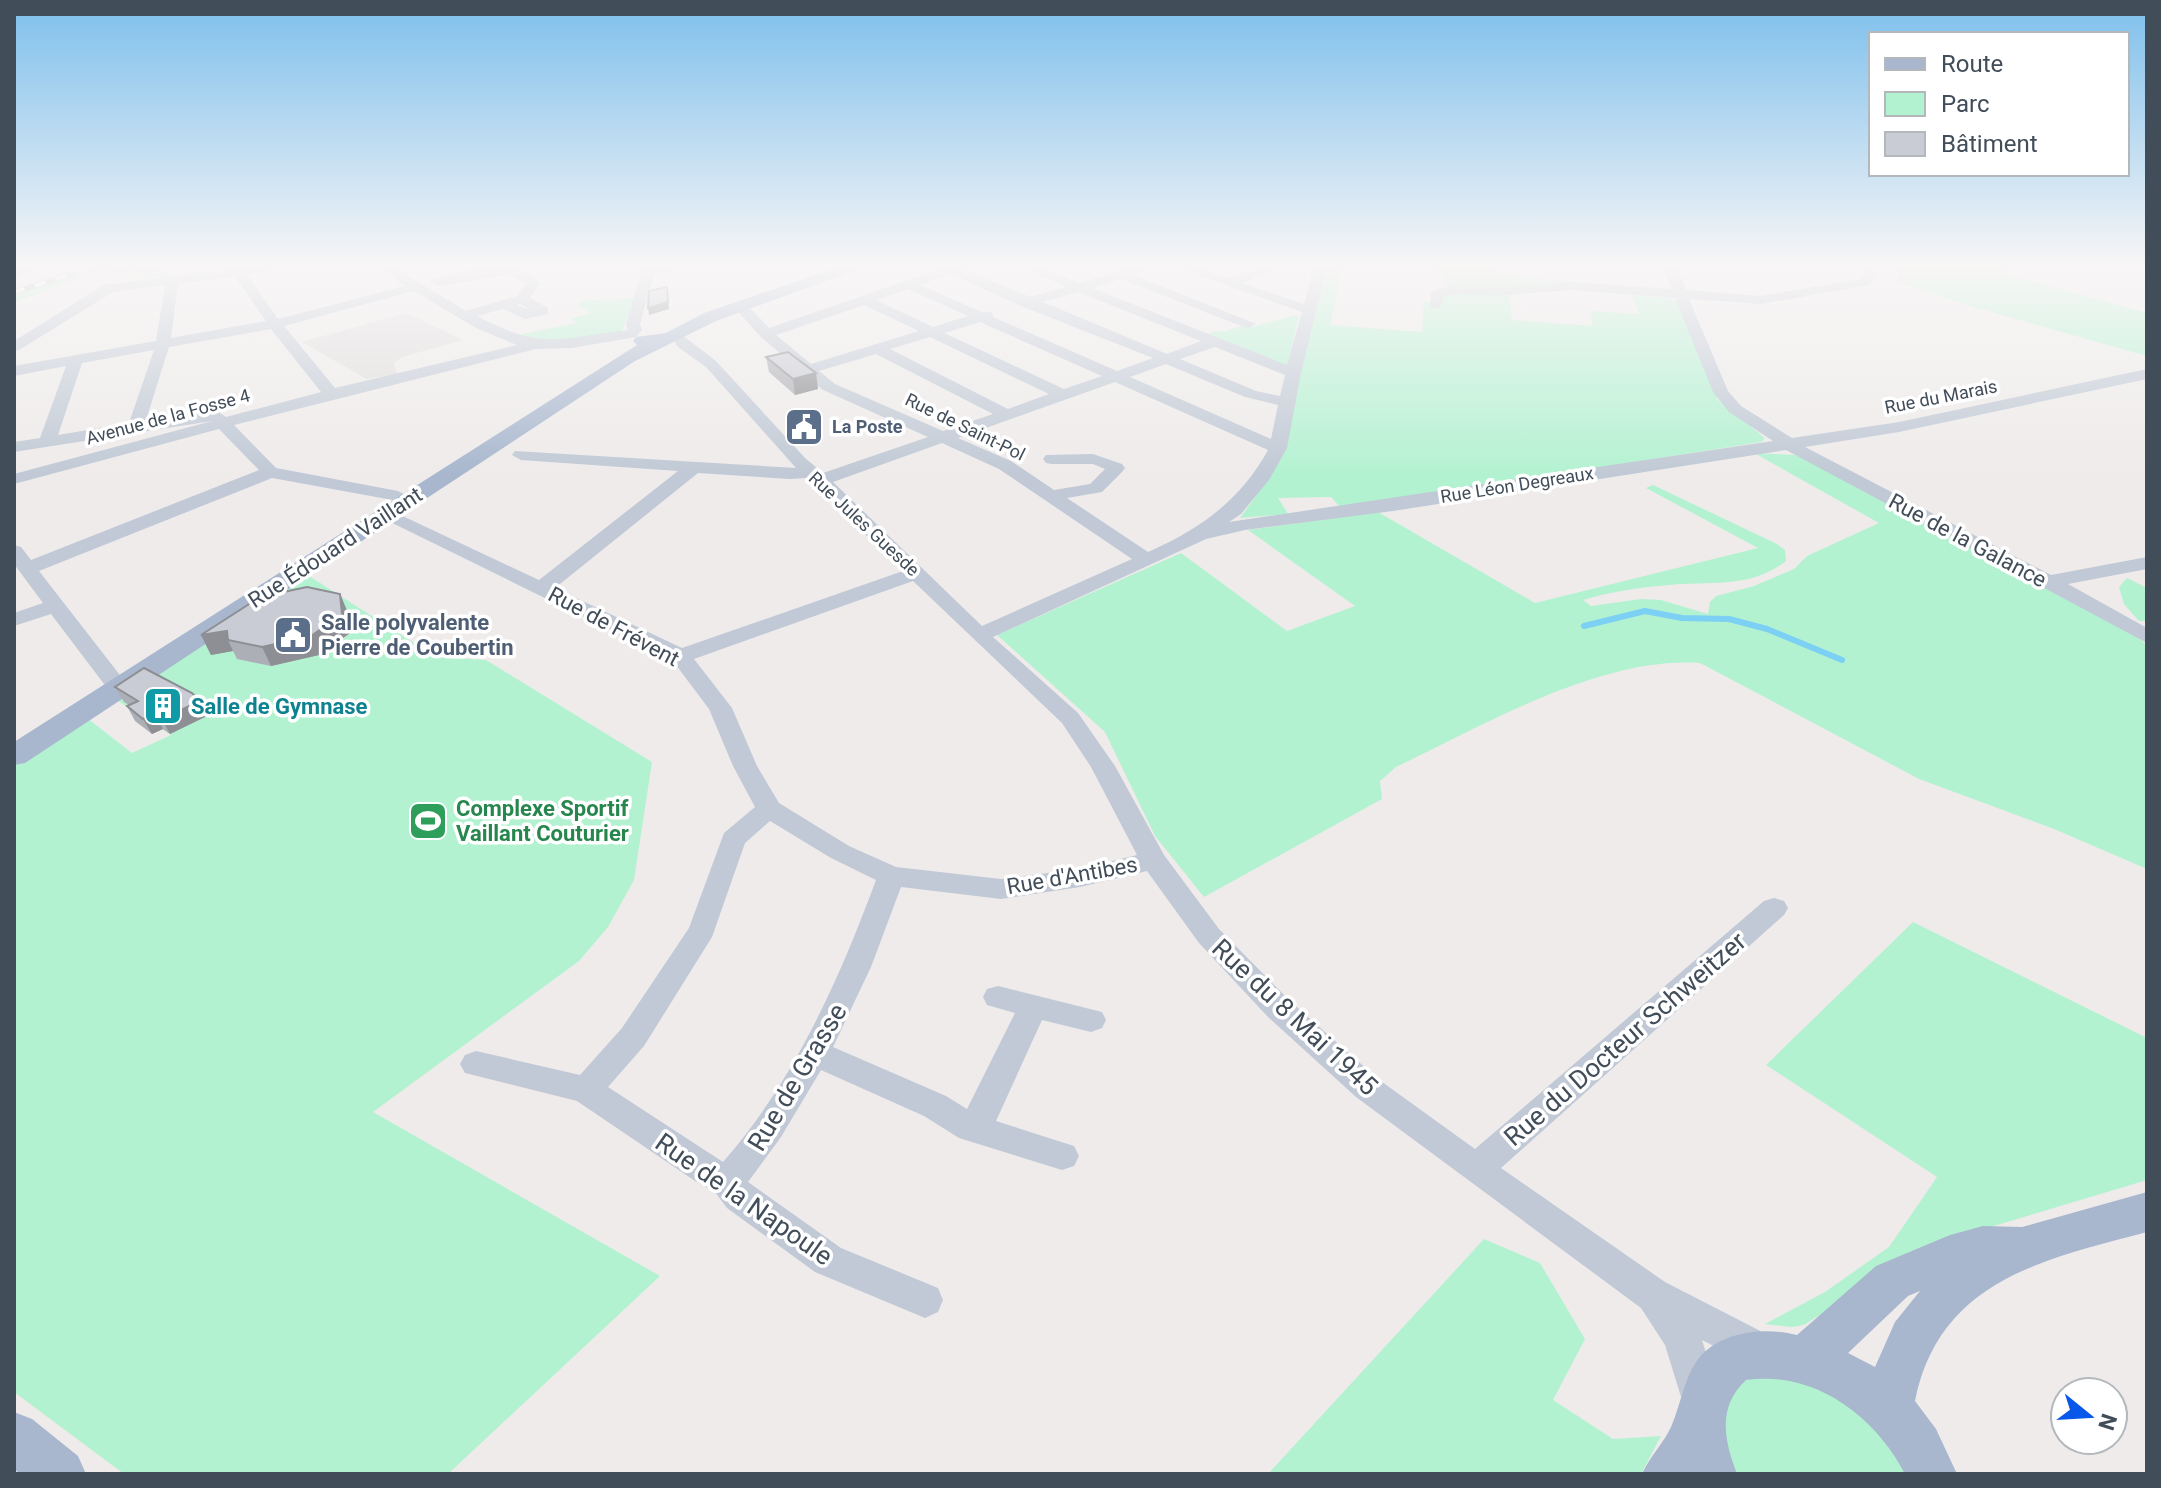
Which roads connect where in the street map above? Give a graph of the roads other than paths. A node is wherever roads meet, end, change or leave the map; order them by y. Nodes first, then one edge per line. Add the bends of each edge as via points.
1 (33, 335) edge
2 (164, 335) edge
3 (211, 335) edge
4 (284, 335) edge
5 (507, 335) edge
6 (624, 335) edge
7 (652, 335) edge
8 (662, 335) edge
9 (768, 335) edge
10 (917, 335) edge
11 (941, 335) edge
12 (1026, 335) edge
13 (1113, 335) edge
14 (1198, 335) edge
15 (1303, 335) edge
16 (1699, 335) edge
17 (1214, 342) junction
18 (163, 344) junction
19 (535, 345) junction
20 (14, 347) edge
21 (876, 348) junction
22 (1169, 359) junction
23 (76, 360) junction
24 (807, 370) junction
25 (14, 371) edge
26 (1293, 373) junction
27 (2147, 374) edge
28 (1117, 376) junction
29 (331, 394) junction
30 (1063, 395) junction
31 (1288, 403) junction
32 (1007, 415) junction
33 (225, 423) junction
34 (136, 426) junction
35 (945, 437) junction
36 (48, 440) junction
37 (1788, 443) junction
38 (14, 447) edge
39 (1278, 448) junction
40 (521, 455) dead end
41 (1052, 459) dead end
42 (696, 466) junction
43 (270, 472) junction
44 (815, 476) junction
45 (14, 479) edge
46 (1049, 496) junction
47 (391, 505) junction
48 (1245, 524) junction
49 (1213, 527) junction
50 (14, 551) edge
51 (1146, 560) junction
52 (2138, 565) edge
53 (28, 568) junction
54 (916, 573) junction
55 (2048, 582) junction
56 (540, 587) junction
57 (54, 606) junction
58 (14, 620) edge
59 (979, 635) junction
60 (2144, 635) edge
61 (681, 656) junction
62 (112, 679) junction
63 (14, 741) edge
64 (14, 756) edge
65 (769, 809) junction
66 (1153, 860) junction
67 (891, 876) junction
68 (1774, 908) dead end
69 (998, 997) dead end
70 (1034, 1005) junction
71 (1091, 1020) dead end
72 (817, 1054) junction
73 (476, 1064) dead end
74 (586, 1090) junction
75 (971, 1128) junction
76 (1062, 1156) dead end
77 (1476, 1169) junction
78 (727, 1181) junction
79 (2147, 1212) edge
80 (2024, 1246) junction
81 (1652, 1294) junction
82 (925, 1300) dead end
83 (1786, 1357) junction
84 (1889, 1410) junction
85 (1701, 1415) junction
86 (14, 1437) edge
87 (1935, 1468) edge
88 (60, 1474) edge
89 (1668, 1474) edge
90 (1711, 1474) edge

1 - 20 street
2 - 18 street
3 - 18 street
4 - 29 street
5 - 19 street
6 - 19 street, Avenue de la Fosse 4
7 - 47 main road, Rue Édouard Vaillant via 628,357
8 - 44 street, Rue Jules Guesde via 711,364
9 - 24 street, Rue de Saint-Pol
10 - 21 street
11 - 30 street
12 - 28 street
13 - 22 street
14 - 17 street
15 - 26 street
16 - 37 street, Rue de la Galance via 1727,401
17 - 22 street
17 - 26 street
18 - 23 street
18 - 34 street
19 - 29 street, Avenue de la Fosse 4
21 - 24 street
21 - 32 street
22 - 28 street
22 - 31 street via 1251,394
23 - 25 street
23 - 36 street
24 - 35 street, Rue de Saint-Pol via 829,387
26 - 31 street
27 - 37 street, Rue du Marais via 1935,420
28 - 30 street
28 - 39 street
29 - 33 street, Avenue de la Fosse 4
30 - 32 street
31 - 39 street
32 - 35 street
33 - 34 street via 208,414
33 - 43 street
33 - 45 street, Avenue de la Fosse 4
34 - 36 street
35 - 44 street
35 - 46 street, Rue de Saint-Pol via 1005,465
36 - 38 street
37 - 48 street, Rue Léon Degreaux
37 - 55 street, Rue de la Galance
39 - 49 street via 1263,476
40 - 42 street
41 - 46 street via 1090,457 1116,468 1096,488
42 - 44 street
42 - 56 street via 553,582
43 - 47 street, Rue de Frévent
43 - 53 street
44 - 54 street, Rue Jules Guesde
46 - 51 street, Rue de Saint-Pol
47 - 56 street, Rue de Frévent
47 - 62 main road, Rue Édouard Vaillant
47 - 64 main road, Rue Édouard Vaillant
48 - 49 street, Rue Léon Degreaux
48 - 49 street, Rue Léon Degreaux
49 - 51 street, Rue Léon Degreaux
50 - 53 street
51 - 59 street, Rue Léon Degreaux
52 - 55 street
52 - 60 street via 2114,583 2115,599
53 - 57 street
54 - 59 street, Rue Jules Guesde
54 - 61 street
55 - 60 street, Rue de la Galance
56 - 61 street, Rue de Frévent
57 - 58 street
57 - 62 street
59 - 66 street, Rue du 8 Mai 1945 via 1070,718 1103,766
61 - 65 street, Rue de Frévent via 720,708
62 - 63 main road, Rue Édouard Vaillant
65 - 67 street, Rue d'Antibes
65 - 74 street via 733,839 702,930 633,1037
66 - 67 street, Rue d'Antibes via 1080,878 1001,889
66 - 77 street, Rue du 8 Mai 1945 via 1209,936 1279,1009 1367,1088
67 - 72 street, Rue de Grasse
68 - 77 street, Rue du Docteur Schweitzer
69 - 70 street
70 - 71 street
70 - 75 street via 984,1112
72 - 75 street via 935,1106
72 - 78 street, Rue de Grasse via 748,1159
73 - 74 street, Rue de la Napoule
74 - 78 street, Rue de la Napoule
75 - 76 street
77 - 81 street, Rue du 8 Mai 1945
78 - 82 street, Rue de la Napoule via 739,1197 828,1260
79 - 80 main road
80 - 83 main road via 1966,1250 1892,1281
80 - 84 main road via 1967,1280 1925,1317 1903,1357
81 - 83 street, Rue du 8 Mai 1945
81 - 85 street, Rue du 8 Mai 1945 via 1682,1337
83 - 84 main road via 1848,1378
83 - 85 main road via 1742,1356 1722,1369 1709,1385
84 - 87 main road
85 - 89 main road via 1683,1458
85 - 90 main road via 1703,1454
86 - 88 main road

